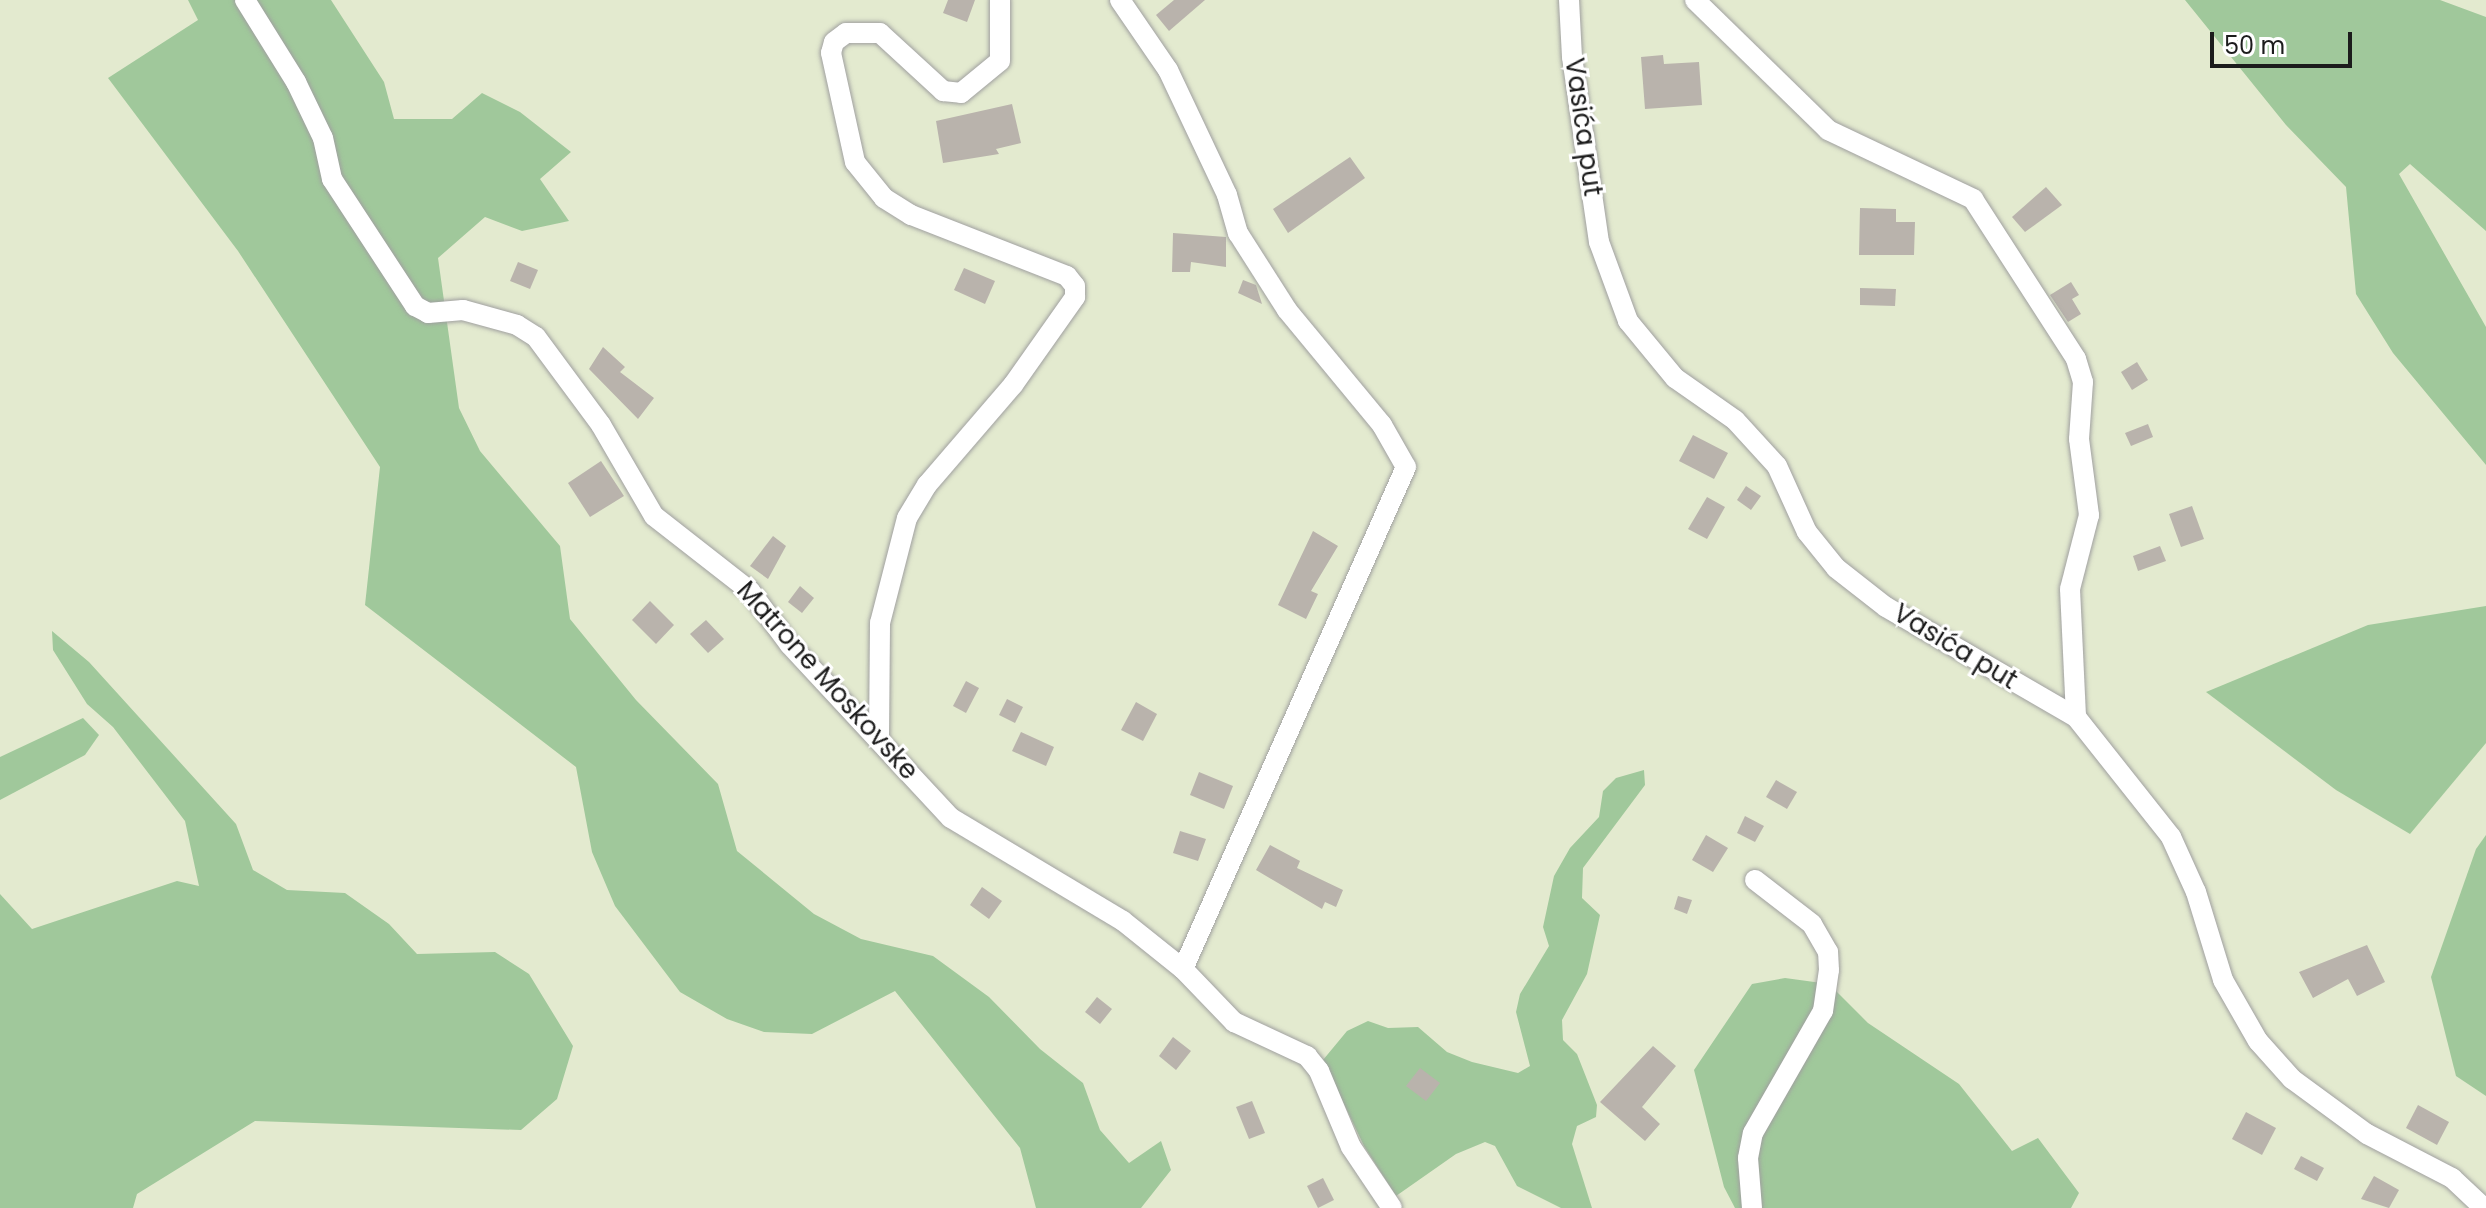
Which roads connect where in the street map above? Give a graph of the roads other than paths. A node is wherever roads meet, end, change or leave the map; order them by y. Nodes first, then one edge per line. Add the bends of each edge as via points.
1 (245, 0) edge
2 (1000, 0) edge
3 (1120, 0) edge
4 (1569, 0) edge
5 (1695, 0) edge
6 (2076, 717) junction
7 (879, 740) junction
8 (1755, 880) dead end
9 (1183, 969) junction
10 (1392, 1208) edge
11 (1752, 1208) edge
12 (2484, 1208) edge

1 - 7 street, Matrone Moskovske via 296,82 323,138 332,179 403,293 428,313 463,310 517,325 536,337 601,425 654,516 750,591 790,645
2 - 7 street via 1000,61 961,93 943,91 880,33 846,33 834,42 831,53 855,162 884,198 911,215 1067,276 1075,286 1075,297 1013,385 927,485 907,518 880,623
3 - 9 street via 1168,70 1227,195 1238,233 1287,310 1382,425 1406,467
4 - 6 street, Vasića put via 1572,57 1599,242 1628,321 1675,378 1735,420 1777,466 1807,532 1836,568 1886,607
5 - 6 street via 1828,130 1973,199 2076,359 2083,382 2079,439 2089,515 2070,589
6 - 12 street, Vasića put via 2171,837 2196,892 2223,980 2258,1041 2323,1103 2367,1134 2452,1178
7 - 9 street, Matrone Moskovske via 975,836 1123,921
8 - 11 street via 1812,924 1828,952 1829,970 1823,1011 1753,1133 1748,1158
9 - 10 street, Matrone Moskovske via 1234,1022 1307,1056 1319,1071 1351,1147

